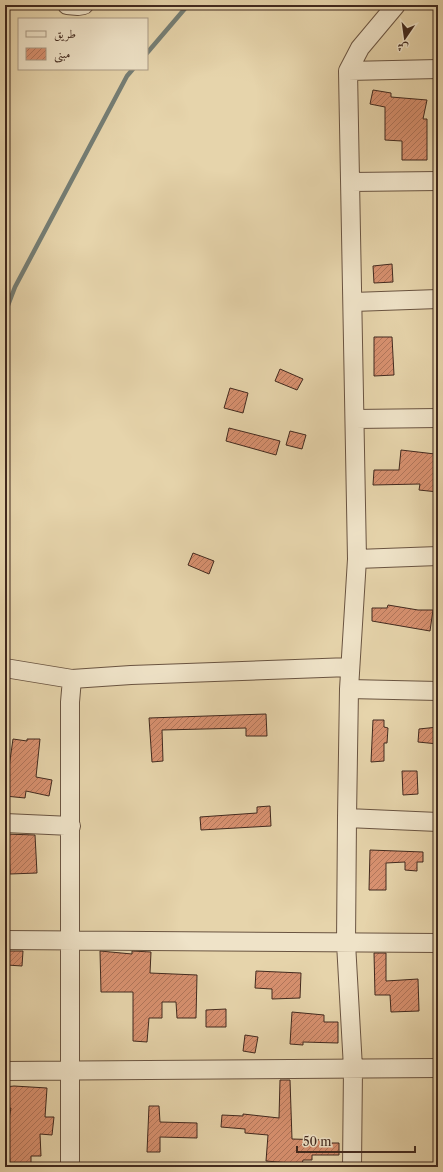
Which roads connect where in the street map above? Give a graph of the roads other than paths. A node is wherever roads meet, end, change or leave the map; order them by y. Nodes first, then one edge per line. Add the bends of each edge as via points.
1 (67, 5) edge
2 (84, 5) edge
3 (396, 5) edge
4 (438, 69) edge
5 (348, 71) junction
6 (438, 181) edge
7 (350, 182) junction
8 (438, 299) edge
9 (353, 302) junction
10 (438, 418) edge
11 (355, 419) junction
12 (438, 556) edge
13 (357, 559) junction
14 (350, 667) junction
15 (5, 668) edge
16 (72, 679) junction
17 (349, 689) junction
18 (438, 691) edge
19 (347, 818) junction
20 (438, 822) edge
21 (5, 823) edge
22 (71, 826) junction
23 (5, 940) edge
24 (70, 940) junction
25 (346, 943) junction
26 (438, 943) edge
27 (353, 1068) junction
28 (438, 1068) edge
29 (70, 1070) junction
30 (5, 1071) edge
31 (70, 1167) edge
32 (352, 1167) edge

1 - 2 street
3 - 5 street via 360,48
4 - 5 street
5 - 7 street
6 - 7 street
7 - 9 street
8 - 9 street
9 - 11 street
10 - 11 street
11 - 13 street
12 - 13 street
13 - 14 street
14 - 16 street
14 - 17 street
15 - 16 street
16 - 22 street
17 - 18 street
17 - 19 street
19 - 20 street
19 - 25 street
21 - 22 street
22 - 24 street
23 - 24 street
24 - 25 street
24 - 29 street
25 - 26 street
25 - 27 street
27 - 28 street
27 - 29 street
27 - 32 street
29 - 30 street
29 - 31 street

